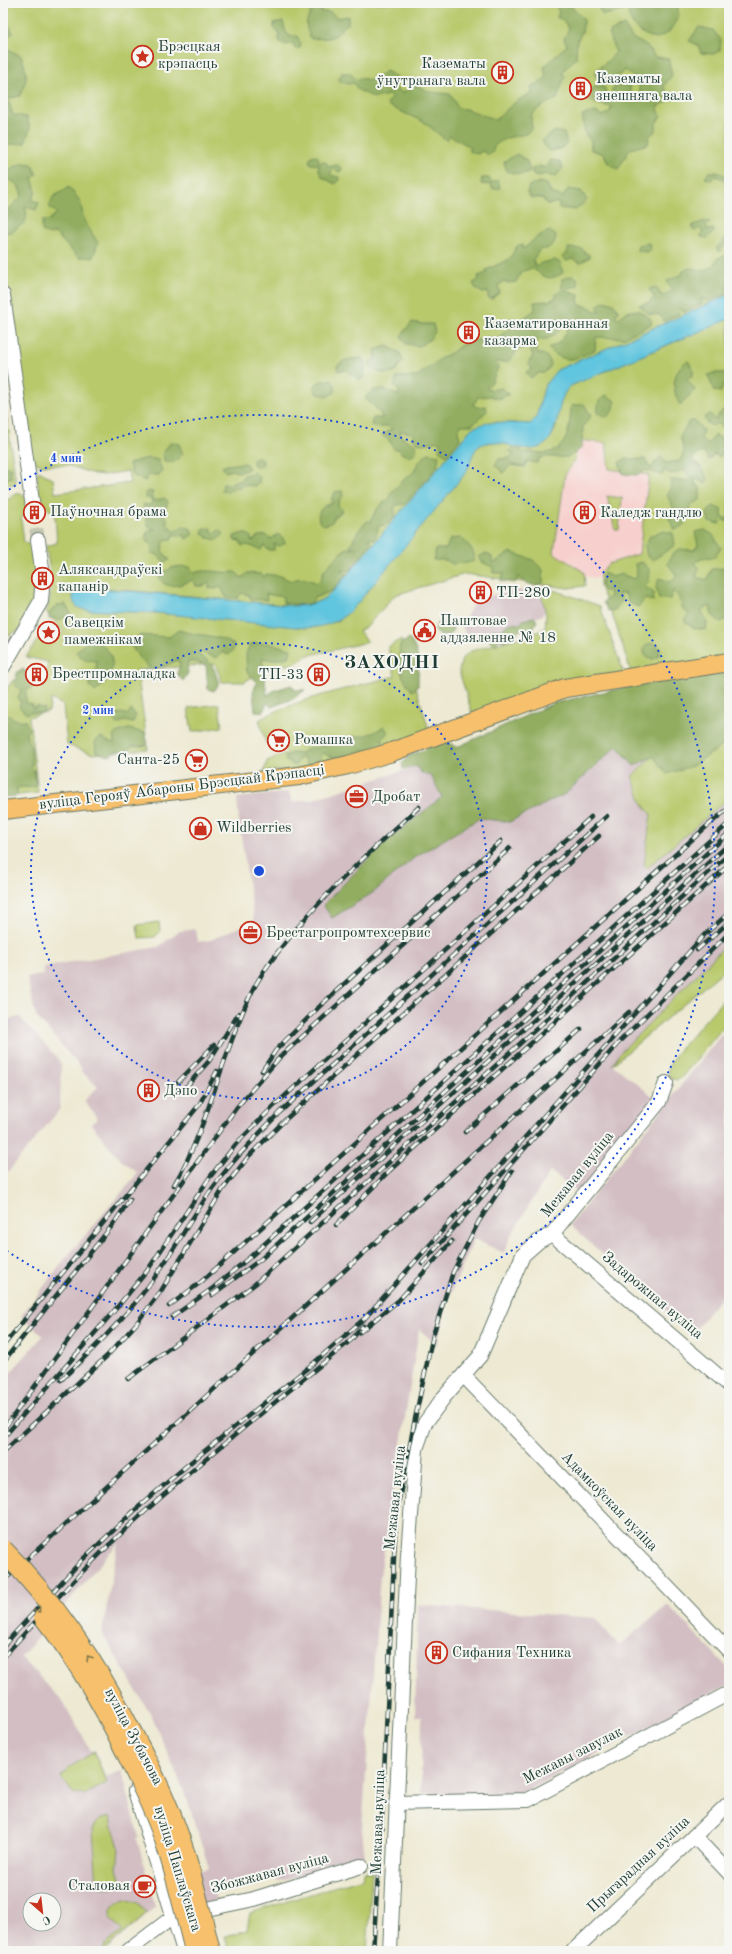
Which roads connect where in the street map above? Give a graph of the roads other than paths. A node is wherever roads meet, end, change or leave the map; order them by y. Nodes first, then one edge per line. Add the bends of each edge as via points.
1 (3, 295) edge
2 (33, 508) tunnel mouth
3 (38, 540) tunnel mouth
4 (729, 662) edge
5 (3, 667) edge
6 (3, 810) edge
7 (666, 1082) dead end
8 (552, 1234) junction
9 (464, 1376) junction
10 (729, 1384) edge
11 (3, 1550) edge
12 (3, 1570) edge
13 (729, 1651) edge
14 (99, 1687) dead end
15 (729, 1693) edge
16 (396, 1803) junction
17 (729, 1803) edge
18 (694, 1836) junction
19 (361, 1866) dead end
20 (729, 1873) edge
21 (174, 1916) junction
22 (128, 1951) edge
23 (184, 1951) edge
24 (195, 1951) edge
25 (210, 1951) edge
26 (390, 1951) edge
27 (573, 1951) edge

1 - 2 street
3 - 5 street via 43,591 41,601
4 - 6 main road, вуліца Герояў Абароны Брэсцкай Крэпасці via 565,688 389,753 299,776
7 - 8 street, Межавая вуліца via 659,1102
8 - 9 street, Межавая вуліца via 523,1255 480,1356
8 - 10 street, Задарожная вуліца
9 - 13 street, Адамкоўская вуліца
9 - 16 street, Межавая вуліца via 444,1396 425,1423 416,1449 408,1555
25 -> 11 highway, вуліца Зубачова, bridge via 179,1836 165,1798 141,1751 113,1697 78,1640 38,1588
12 -> 24 highway, вуліца Зубачова, bridge via 37,1608 66,1648 105,1711 129,1757 166,1841
14 - 21 street, вуліца Паплаўскага via 131,1749 129,1776
15 - 16 street, Межавы завулак via 528,1800
16 - 26 street, Межавая вуліца
17 - 18 street, Прыгарадная вуліца
18 - 20 street
18 - 27 street, Прыгарадная вуліца
19 - 21 street, Збожжавая вуліца via 254,1900
21 - 22 street, Збожжавая вуліца
21 - 23 street, вуліца Паплаўскага

